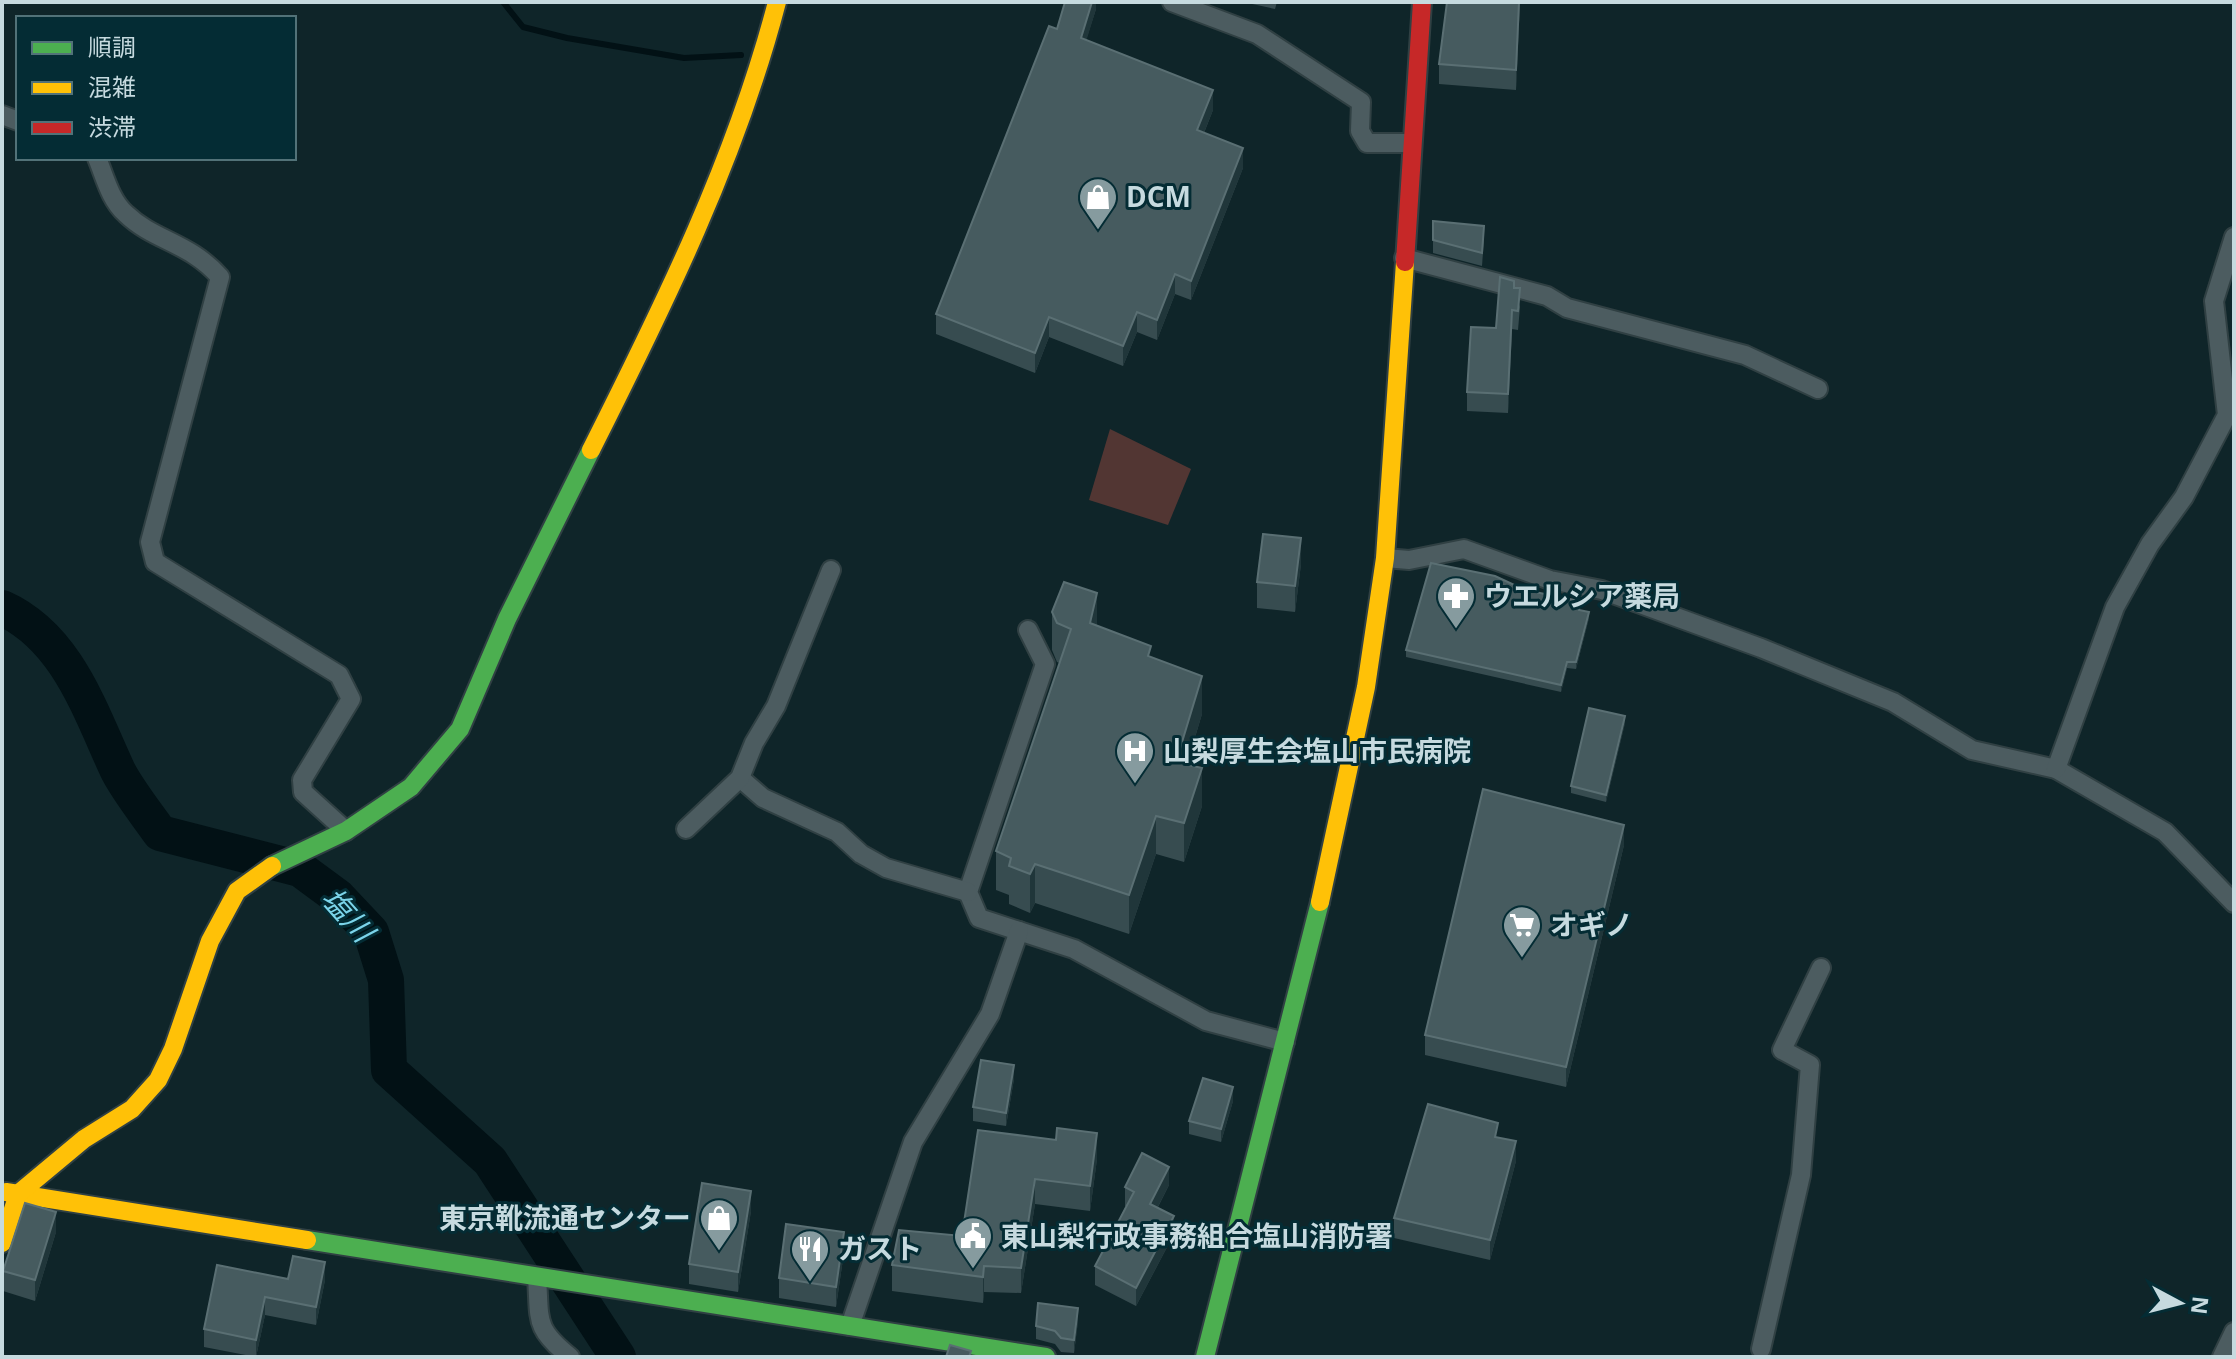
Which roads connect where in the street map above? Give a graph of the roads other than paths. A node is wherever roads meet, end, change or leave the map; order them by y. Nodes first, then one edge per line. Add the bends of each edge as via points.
1 (777, 2) edge
2 (1172, 2) edge
3 (1422, 2) edge
4 (1412, 143) junction
5 (98, 160) edge
6 (2234, 237) edge
7 (1404, 258) junction
8 (1818, 389) dead end
9 (1385, 558) junction
10 (831, 570) dead end
11 (1028, 630) dead end
12 (2056, 769) junction
13 (740, 778) junction
14 (686, 829) dead end
15 (346, 831) junction
16 (968, 892) junction
17 (2234, 903) edge
18 (1019, 931) junction
19 (1821, 968) dead end
20 (1285, 1042) junction
21 (10, 1193) edge
22 (2, 1243) edge
23 (537, 1277) junction
24 (850, 1326) junction
25 (2234, 1332) edge
26 (1761, 1349) dead end
27 (570, 1357) edge
28 (1046, 1357) edge
29 (1205, 1357) edge
30 (2222, 1357) edge

1 - 15 street via 761,63 679,274 507,619 460,729 411,787
2 - 4 street via 1257,34 1361,102 1360,131 1367,143
3 - 4 street
4 - 7 street
5 - 15 street via 126,215 201,256 220,277 150,542 155,562 339,675 351,699 302,780 303,792
6 - 12 street via 2214,301 2227,415 2184,497 2115,607
7 - 8 street via 1745,355
7 - 9 street
9 - 12 street via 1409,560 1464,549 1550,580 1602,590 1893,702 1972,750
9 - 20 street via 1333,850
10 - 13 street via 776,706
11 - 16 street via 1045,664
12 - 17 street via 2165,832
13 - 14 street
13 - 16 street via 763,798 837,832 886,868
15 - 21 street via 260,872 237,891 210,941 158,1080 132,1109
16 - 18 street via 979,918
18 - 20 street via 1074,949 1206,1021
18 - 24 street via 990,1014 913,1142
19 - 26 street via 1782,1050 1810,1065 1801,1175
20 - 29 street
21 - 22 street
21 - 23 street
23 - 24 street
23 - 27 street via 545,1337
24 - 28 street
25 - 30 street

